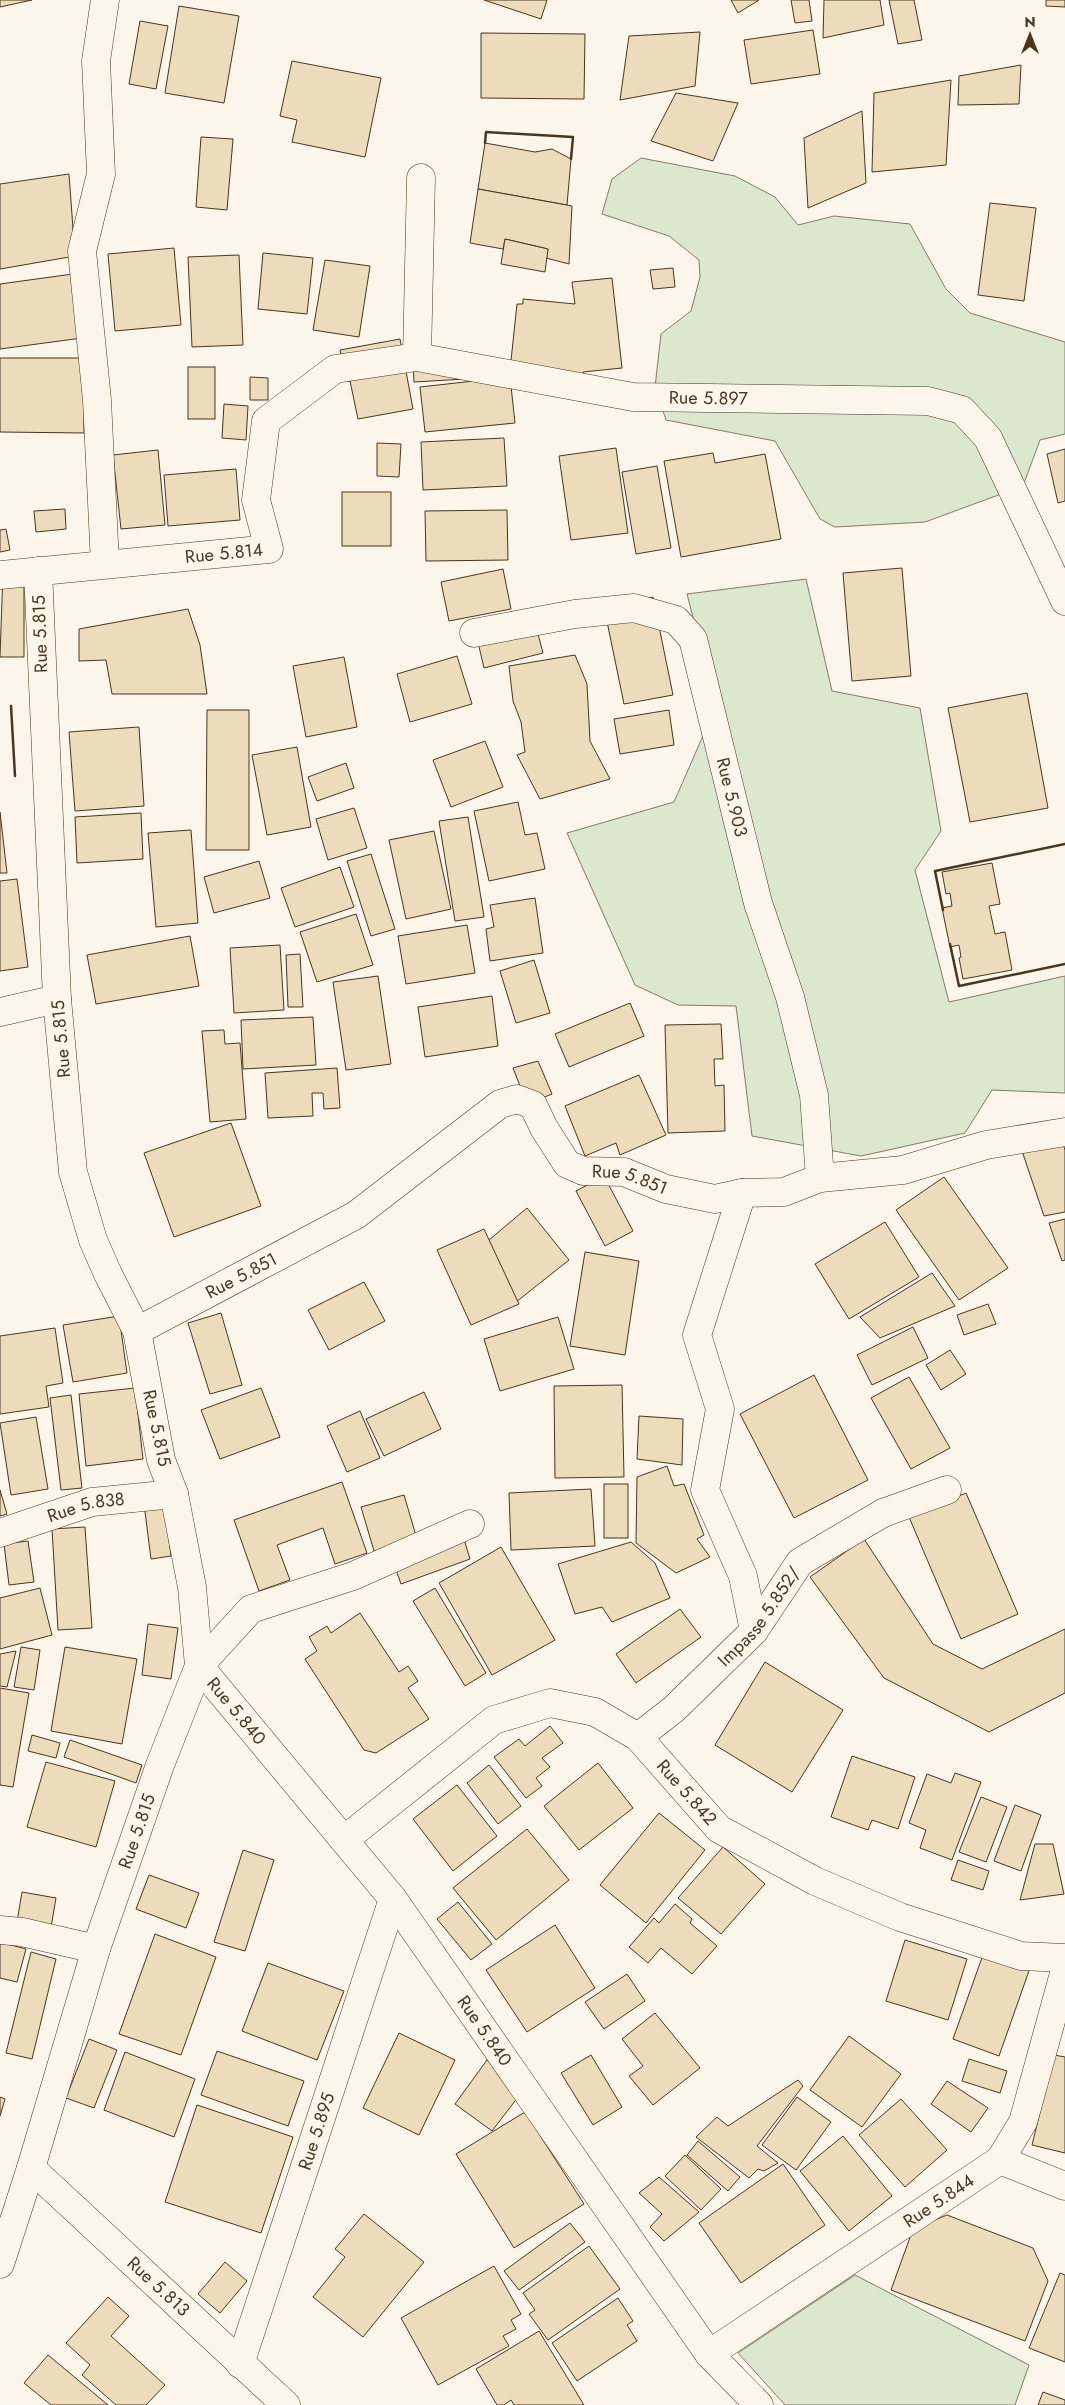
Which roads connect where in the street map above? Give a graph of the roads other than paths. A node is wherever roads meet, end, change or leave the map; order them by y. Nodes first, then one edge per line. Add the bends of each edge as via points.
1 (105, 0) edge
2 (421, 178) dead end
3 (417, 357) junction
4 (105, 564) junction
5 (38, 571) junction
6 (0, 575) edge
7 (1065, 601) edge
8 (474, 633) dead end
9 (57, 1000) junction
10 (0, 1012) edge
11 (1065, 1132) edge
12 (820, 1178) junction
13 (742, 1193) junction
14 (137, 1331) junction
15 (947, 1490) dead end
16 (174, 1494) junction
17 (470, 1524) dead end
18 (0, 1533) edge
19 (754, 1631) junction
20 (199, 1666) junction
21 (638, 1737) junction
22 (344, 1840) junction
23 (393, 1899) junction
24 (0, 1930) edge
25 (96, 1949) junction
26 (1065, 1958) edge
27 (1065, 1970) edge
28 (1000, 2160) junction
29 (31, 2168) junction
30 (1065, 2186) edge
31 (0, 2264) edge
32 (709, 2354) junction
33 (240, 2364) junction
34 (286, 2405) edge
35 (759, 2405) edge

1 - 4 street via 96,61 101,174 82,251 97,400
2 - 3 street
3 - 4 street, Rue 5.814 via 334,369 266,421 256,500 269,549
3 - 7 street, Rue 5.897 via 633,397 928,401 962,410 988,438
4 - 5 street, Rue 5.814
5 - 6 street, Rue 5.814
5 - 9 street, Rue 5.815
8 - 12 street, Rue 5.903 via 575,614 634,608 676,620 694,639 758,903 790,998 814,1095
9 - 10 street
9 - 14 street, Rue 5.815 via 73,1172 93,1240
11 - 12 street, Rue 5.851 via 986,1145 903,1170
12 - 13 street, Rue 5.851 via 784,1192
13 - 14 street, Rue 5.851 via 715,1199 666,1189 624,1172 583,1171 567,1164 533,1105 517,1099 500,1104 472,1124 356,1215
13 - 19 street via 697,1335 720,1409 705,1490 743,1576
14 - 16 street, Rue 5.815 via 161,1460
15 - 19 street, Impasse 5.852/ via 883,1513 800,1562
16 - 18 street, Rue 5.838 via 92,1502
16 - 20 street, Rue 5.815 via 192,1588
17 - 20 street via 353,1576 251,1609
19 - 21 street, Impasse 5.852/ via 674,1709
20 - 22 street, Rue 5.840
20 - 25 street, Rue 5.815 via 160,1765
21 - 22 street, Rue 5.842 via 594,1712 550,1703 494,1720
21 - 26 street, Rue 5.842 via 719,1828 815,1881 900,1917 1021,1956
22 - 23 street, Rue 5.840
23 - 32 street, Rue 5.840
23 - 33 street, Rue 5.895
24 - 25 street
25 - 29 street, Rue 5.815
27 - 28 street, Rue 5.844 via 1023,2122
28 - 30 street
28 - 32 street, Rue 5.844
29 - 31 street, Rue 5.815
29 - 33 street, Rue 5.813
32 - 35 street, Rue 5.840
33 - 34 street, Rue 5.813

